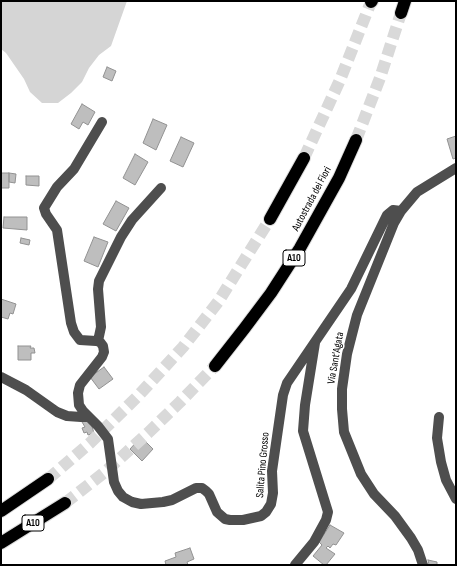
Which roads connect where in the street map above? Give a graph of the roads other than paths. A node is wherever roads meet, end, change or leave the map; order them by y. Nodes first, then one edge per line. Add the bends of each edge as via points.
1 (405, 1) edge
2 (401, 13) tunnel mouth
3 (102, 122) dead end
4 (356, 140) tunnel mouth
5 (304, 158) tunnel mouth
6 (456, 168) edge
7 (161, 188) dead end
8 (401, 211) junction
9 (270, 219) tunnel mouth
10 (98, 341) junction
11 (315, 341) junction
12 (215, 366) tunnel mouth
13 (1, 377) edge
14 (88, 416) junction
15 (439, 417) dead end
16 (48, 479) tunnel mouth
17 (456, 499) edge
18 (65, 503) tunnel mouth
19 (1, 511) edge
20 (1, 543) edge
21 (295, 565) edge
22 (423, 565) edge

1 - 2 highway
3 - 10 street via 71,173 57,187 44,208 57,230 74,332 80,340
4 - 12 highway, Autostrada dei Fiori / A10 via 339,178 300,248 267,299
5 - 9 highway
6 - 8 street, Via Sant'Agata via 417,192
7 - 10 street via 132,220 99,281 101,327
8 - 11 street, Salita Pino Grosso via 393,210 387,215 351,288
8 - 22 street, Via Sant'Agata via 357,316 346,354 342,409 344,432 361,474 374,494 411,538
10 - 14 street, Salita Pino Grosso via 104,352 83,380 78,393 79,405
11 - 14 street, Salita Pino Grosso via 292,374 283,395 272,471 273,494 270,508 261,516 244,520 225,519 217,512 209,494 202,488 196,488 172,500 151,504 141,504 127,499 114,482 108,439
11 - 21 street via 303,431 328,512 314,542
13 - 14 street via 26,390 56,412 81,418
15 - 17 street via 437,438 441,462 446,480
16 - 19 highway, A10
18 - 20 highway, A10

